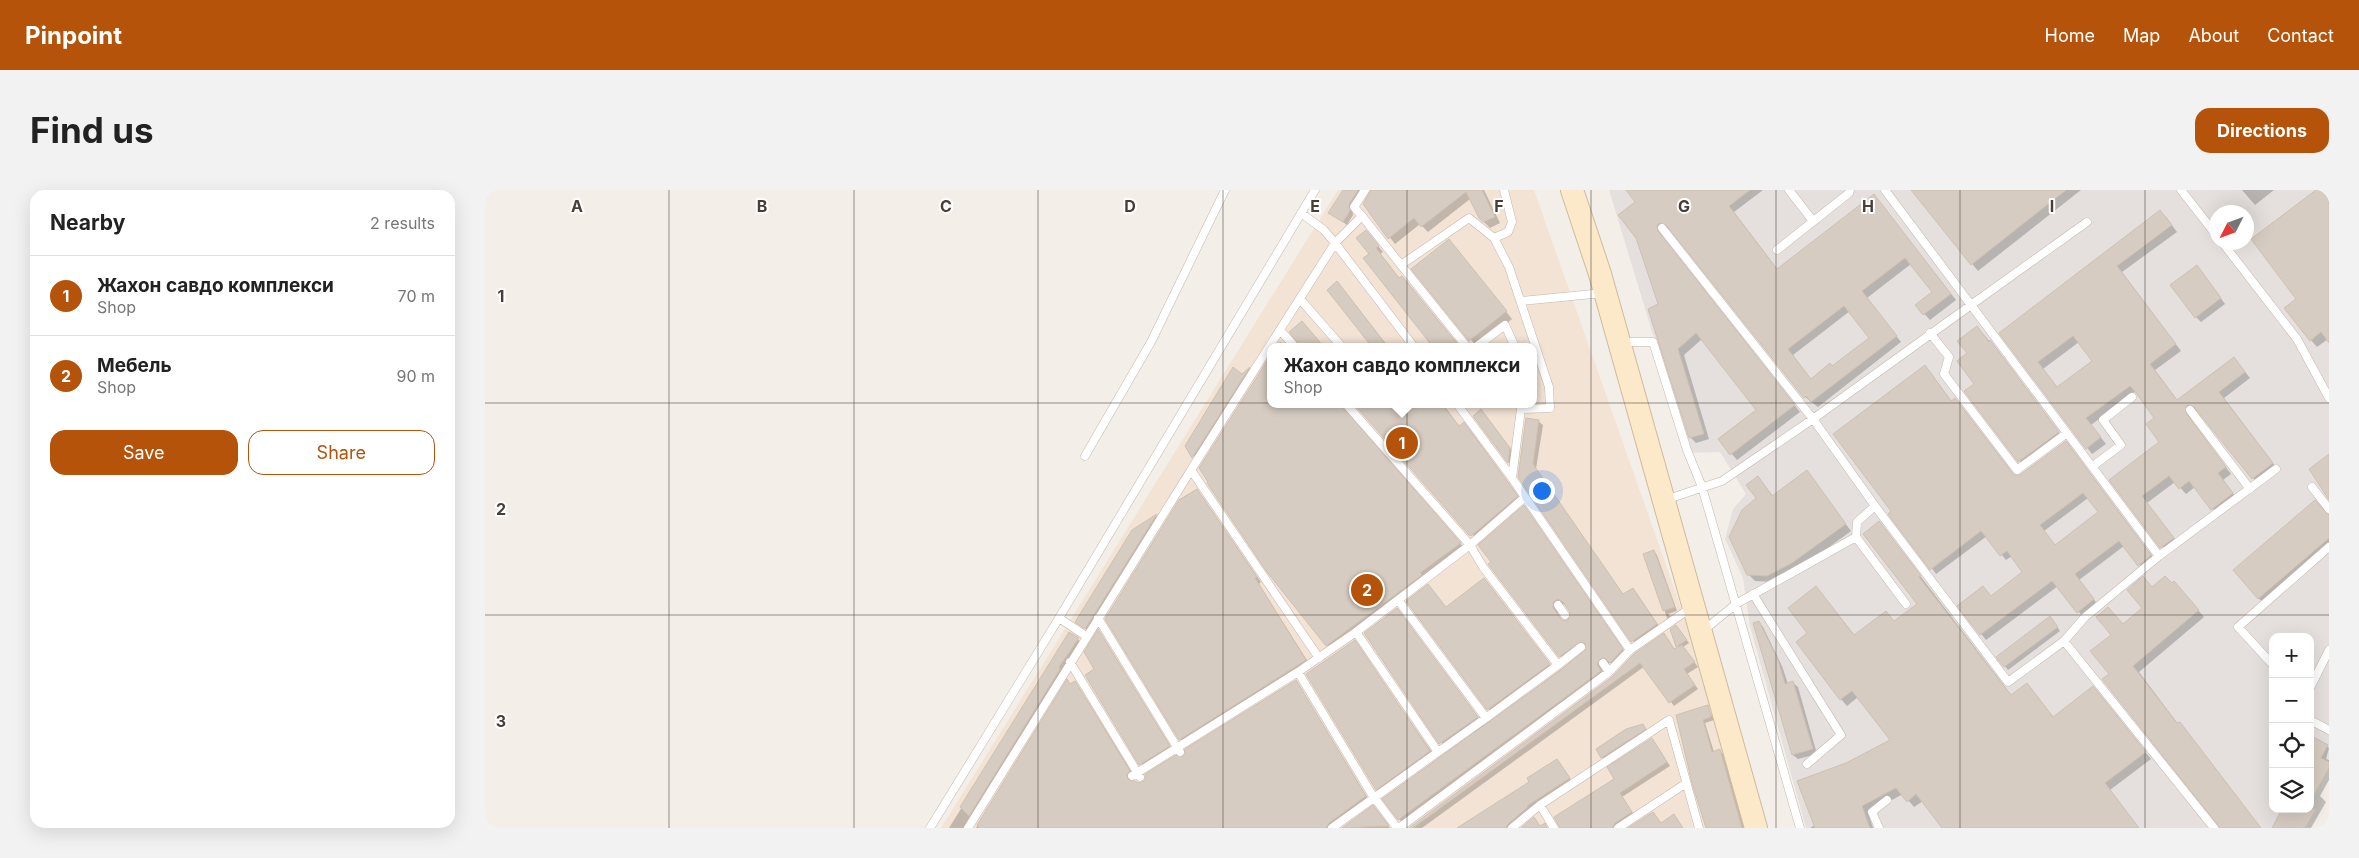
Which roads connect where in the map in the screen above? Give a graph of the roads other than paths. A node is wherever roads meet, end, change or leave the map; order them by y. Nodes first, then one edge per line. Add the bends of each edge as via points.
1 (1225, 190) edge
2 (1315, 190) edge
3 (1365, 190) edge
4 (1504, 190) edge
5 (1572, 190) edge
6 (1789, 190) edge
7 (1850, 190) edge
8 (1885, 190) edge
9 (2181, 190) edge
10 (1301, 213) junction
11 (1362, 216) junction
12 (1813, 222) junction
13 (2087, 222) dead end
14 (2209, 226) edge
15 (1662, 228) dead end
16 (1494, 238) junction
17 (1335, 243) junction
18 (1777, 250) dead end
19 (2228, 250) edge
20 (1401, 265) junction
21 (1605, 292) junction
22 (1300, 299) junction
23 (1521, 302) junction
24 (1971, 305) junction
25 (1280, 330) junction
26 (1930, 334) junction
27 (1619, 342) junction
28 (1272, 343) edge
29 (1291, 343) edge
30 (1338, 343) edge
31 (1411, 343) edge
32 (1464, 343) edge
33 (1480, 343) edge
34 (1513, 343) edge
35 (1535, 343) edge
36 (1267, 350) edge
37 (1537, 351) edge
38 (2132, 397) dead end
39 (2329, 398) edge
40 (1537, 407) edge
41 (1350, 408) edge
42 (1460, 408) edge
43 (1524, 408) edge
44 (2190, 410) dead end
45 (1813, 420) junction
46 (2067, 433) junction
47 (1085, 456) dead end
48 (2093, 466) junction
49 (2276, 469) dead end
50 (1191, 470) junction
51 (1512, 478) junction
52 (1702, 487) junction
53 (2313, 487) dead end
54 (2251, 489) junction
55 (1525, 497) junction
56 (1663, 500) junction
57 (1875, 506) junction
58 (2329, 509) edge
59 (1856, 536) junction
60 (1469, 544) junction
61 (2329, 547) edge
62 (2159, 556) junction
63 (1753, 594) junction
64 (1398, 600) junction
65 (1736, 604) junction
66 (1906, 604) dead end
67 (1558, 605) dead end
68 (1693, 606) junction
69 (1565, 615) dead end
70 (1059, 618) junction
71 (1098, 618) junction
72 (1355, 632) junction
73 (1701, 632) junction
74 (1086, 636) junction
75 (2064, 641) junction
76 (1581, 648) dead end
77 (1630, 650) junction
78 (2329, 650) edge
79 (1319, 658) junction
80 (2269, 661) edge
81 (1070, 662) junction
82 (1603, 663) dead end
83 (1558, 664) junction
84 (1298, 672) junction
85 (1609, 672) junction
86 (2314, 680) edge
87 (1486, 718) junction
88 (2314, 722) edge
89 (2329, 730) edge
90 (1179, 749) junction
91 (1438, 752) junction
92 (1807, 764) dead end
93 (1685, 784) junction
94 (1374, 797) junction
95 (1887, 800) dead end
96 (1540, 805) junction
97 (930, 828) edge
98 (968, 828) edge
99 (1332, 828) edge
100 (1398, 828) edge
101 (1512, 828) edge
102 (1555, 828) edge
103 (1618, 828) edge
104 (1699, 828) edge
105 (1756, 828) edge
106 (1800, 828) edge
107 (1879, 828) edge
108 (2214, 828) edge

1 - 47 lane via 1151,342
2 - 10 lane
3 - 11 lane via 1354,207
4 - 16 lane via 1512,222 1508,232
5 - 21 main road
6 - 12 lane
7 - 12 lane
8 - 24 lane
9 - 14 lane
10 - 17 lane
10 - 70 lane
11 - 17 lane
11 - 20 lane
12 - 18 lane
13 - 24 lane
15 - 45 lane
16 - 20 lane via 1469,218
16 - 23 lane via 1509,267
17 - 22 lane
17 - 31 lane
19 - 39 lane via 2297,339
20 - 32 lane
21 - 23 lane
21 - 27 main road
22 - 25 lane
22 - 30 lane
23 - 35 lane
24 - 26 lane
24 - 46 lane
25 - 28 lane
25 - 29 lane
26 - 45 lane
26 - 46 lane via 1949,357 1944,374 2017,470
27 - 52 lane via 1653,342
27 - 56 main road
33 - 34 lane via 1505,325
36 - 50 lane
37 - 40 lane via 1549,387 1550,408
38 - 48 lane via 2103,420 2121,445
41 - 60 lane
42 - 51 lane
43 - 51 lane
44 - 54 lane
45 - 52 lane via 1722,481
45 - 57 lane
46 - 48 lane
48 - 62 lane
49 - 54 lane
50 - 71 lane
50 - 79 lane
51 - 55 lane
52 - 56 lane
52 - 65 lane
53 - 58 lane
54 - 62 lane
55 - 60 lane via 1497,526
55 - 77 lane
56 - 68 main road
57 - 59 lane via 1857,522
57 - 75 lane via 2008,682
59 - 63 lane
59 - 66 lane
60 - 64 lane
60 - 83 lane
61 - 80 lane via 2238,627
62 - 75 lane via 2085,617
63 - 65 lane
63 - 92 lane via 1841,735
64 - 72 lane
64 - 87 lane
65 - 73 lane
65 - 106 lane
67 - 69 lane
68 - 73 main road
68 - 77 lane
70 - 74 lane
70 - 97 lane
71 - 74 lane
71 - 90 lane
72 - 79 lane
72 - 91 lane
73 - 105 main road
74 - 81 lane
75 - 108 lane
76 - 83 lane
77 - 85 lane
78 - 86 lane
79 - 84 lane
81 - 90 lane via 1136,775
81 - 98 lane
82 - 85 lane
83 - 87 lane
84 - 90 lane
84 - 94 lane
85 - 100 lane
87 - 91 lane
88 - 89 lane
91 - 94 lane
93 - 96 lane via 1669,720
93 - 103 lane
93 - 104 lane
94 - 99 lane
94 - 100 lane
95 - 107 lane via 1872,812
96 - 101 lane
96 - 102 lane

